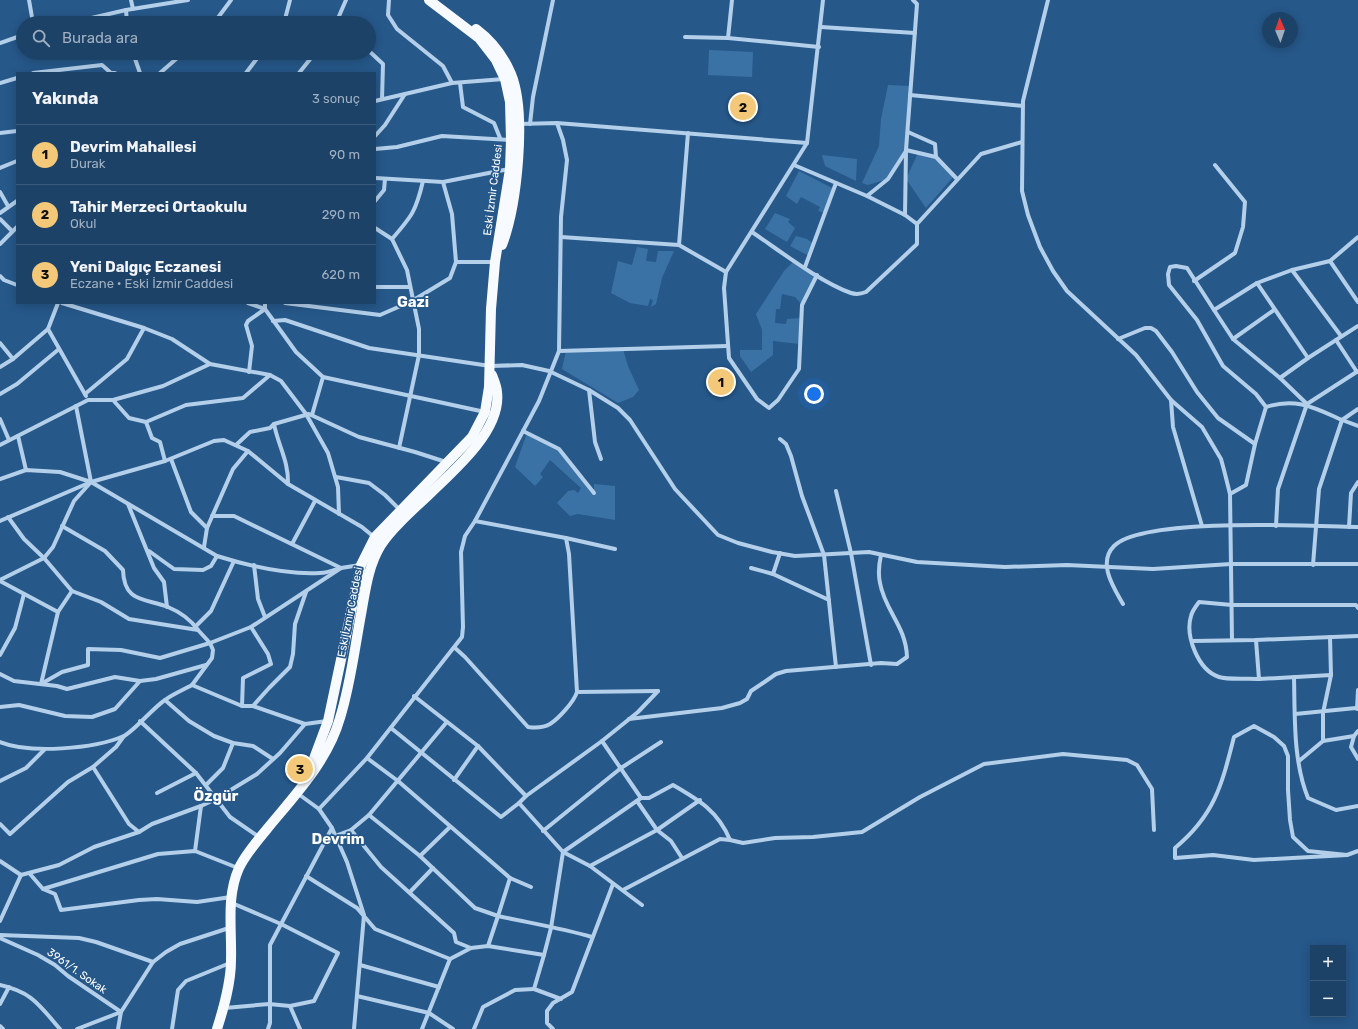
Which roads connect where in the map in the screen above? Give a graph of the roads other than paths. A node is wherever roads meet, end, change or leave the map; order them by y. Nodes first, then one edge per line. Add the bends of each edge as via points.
1 (29, 0) edge
2 (131, 0) edge
3 (158, 0) edge
4 (188, 0) edge
5 (231, 0) edge
6 (290, 0) edge
7 (346, 0) edge
8 (389, 0) edge
9 (429, 0) edge
10 (439, 0) edge
11 (553, 0) edge
12 (732, 0) edge
13 (823, 0) edge
14 (913, 0) edge
15 (1048, 0) edge
16 (159, 5) junction
17 (133, 9) junction
18 (126, 10) junction
19 (32, 16) edge
20 (100, 16) edge
21 (127, 16) edge
22 (219, 16) edge
23 (286, 16) edge
24 (339, 16) edge
25 (821, 27) junction
26 (914, 33) junction
27 (16, 37) edge
28 (685, 37) dead end
29 (728, 38) junction
30 (0, 43) edge
31 (819, 48) junction
32 (376, 58) edge
33 (135, 60) edge
34 (175, 60) edge
35 (256, 60) edge
36 (309, 60) edge
37 (39, 72) edge
38 (110, 72) edge
39 (140, 72) edge
40 (161, 72) edge
41 (247, 72) edge
42 (300, 72) edge
43 (16, 78) edge
44 (505, 79) junction
45 (0, 83) edge
46 (452, 83) junction
47 (460, 83) junction
48 (405, 94) junction
49 (910, 95) junction
50 (382, 99) junction
51 (376, 101) edge
52 (1023, 106) junction
53 (557, 123) junction
54 (514, 124) junction
55 (530, 124) junction
56 (16, 132) edge
57 (908, 132) junction
58 (688, 133) junction
59 (0, 134) edge
60 (376, 135) edge
61 (500, 138) junction
62 (511, 140) junction
63 (1022, 142) junction
64 (807, 143) junction
65 (376, 149) edge
66 (906, 150) junction
67 (936, 157) junction
68 (16, 161) edge
69 (1216, 164) dead end
70 (794, 165) junction
71 (0, 168) edge
72 (514, 169) junction
73 (376, 178) edge
74 (385, 179) junction
75 (957, 179) junction
76 (423, 181) junction
77 (443, 182) junction
78 (836, 183) junction
79 (0, 192) edge
80 (867, 196) junction
81 (376, 200) edge
82 (16, 202) edge
83 (8, 206) junction
84 (0, 212) edge
85 (905, 215) junction
86 (0, 219) edge
87 (917, 224) junction
88 (16, 228) edge
89 (376, 229) edge
90 (12, 231) junction
91 (752, 232) junction
92 (561, 237) junction
93 (1358, 238) edge
94 (392, 239) junction
95 (0, 244) edge
96 (679, 245) junction
97 (1330, 261) junction
98 (456, 262) junction
99 (495, 262) junction
100 (805, 267) junction
101 (1292, 270) junction
102 (726, 272) junction
103 (817, 275) junction
104 (0, 276) edge
105 (1194, 281) junction
106 (1257, 283) junction
107 (16, 285) edge
108 (376, 287) edge
109 (409, 287) junction
110 (412, 301) junction
111 (1358, 302) edge
112 (58, 304) edge
113 (65, 304) edge
114 (251, 304) edge
115 (265, 304) edge
116 (293, 304) edge
117 (265, 309) junction
118 (1214, 310) junction
119 (1274, 310) junction
120 (273, 321) junction
121 (1358, 326) edge
122 (144, 328) junction
123 (48, 329) junction
124 (1341, 336) junction
125 (1118, 339) junction
126 (1233, 339) junction
127 (1336, 340) junction
128 (0, 343) edge
129 (727, 346) junction
130 (59, 349) junction
131 (559, 351) junction
132 (419, 355) junction
133 (1308, 358) junction
134 (13, 359) junction
135 (210, 364) junction
136 (490, 366) junction
137 (0, 367) edge
138 (549, 371) junction
139 (249, 372) junction
140 (1357, 372) edge
141 (270, 375) junction
142 (323, 377) junction
143 (1280, 378) junction
144 (589, 390) junction
145 (0, 394) edge
146 (85, 394) junction
147 (410, 397) junction
148 (88, 400) junction
149 (113, 400) junction
150 (1171, 400) junction
151 (1307, 404) junction
152 (76, 406) junction
153 (1266, 407) junction
154 (1358, 409) edge
155 (485, 412) junction
156 (306, 414) junction
157 (312, 414) junction
158 (0, 419) edge
159 (1342, 420) junction
160 (146, 422) junction
161 (274, 424) junction
162 (1358, 426) edge
163 (523, 431) junction
164 (18, 436) junction
165 (780, 439) dead end
166 (9, 440) junction
167 (1255, 444) junction
168 (0, 445) edge
169 (236, 445) junction
170 (399, 448) junction
171 (248, 451) junction
172 (171, 459) junction
173 (601, 459) dead end
174 (165, 461) junction
175 (448, 462) junction
176 (26, 470) junction
177 (336, 478) junction
178 (0, 479) edge
179 (91, 482) junction
180 (1358, 482) edge
181 (288, 484) junction
182 (836, 491) dead end
183 (594, 493) dead end
184 (1230, 494) junction
185 (316, 501) junction
186 (128, 504) junction
187 (400, 510) junction
188 (339, 514) junction
189 (212, 516) junction
190 (8, 517) junction
191 (0, 521) edge
192 (475, 521) junction
193 (1231, 525) junction
194 (62, 526) junction
195 (1202, 526) junction
196 (1276, 526) junction
197 (1315, 527) junction
198 (1349, 527) junction
199 (1358, 527) edge
200 (207, 528) junction
201 (375, 537) junction
202 (566, 538) junction
203 (292, 544) junction
204 (204, 548) junction
205 (615, 549) dead end
206 (148, 551) junction
207 (780, 553) junction
208 (851, 553) junction
209 (824, 555) junction
210 (881, 555) junction
211 (217, 556) junction
212 (44, 558) junction
213 (234, 561) junction
214 (1231, 564) junction
215 (1358, 564) edge
216 (254, 565) junction
217 (361, 565) junction
218 (1312, 565) junction
219 (1106, 567) junction
220 (341, 568) junction
221 (751, 568) dead end
222 (773, 574) junction
223 (0, 580) edge
224 (72, 591) junction
225 (306, 592) junction
226 (24, 594) junction
227 (829, 600) junction
228 (1123, 604) dead end
229 (1232, 605) junction
230 (167, 607) junction
231 (1358, 608) edge
232 (58, 612) junction
233 (265, 617) junction
234 (251, 627) junction
235 (197, 628) junction
236 (1358, 636) edge
237 (1330, 637) junction
238 (1192, 640) junction
239 (1232, 640) junction
240 (1256, 640) junction
241 (210, 643) junction
242 (454, 648) junction
243 (0, 655) edge
244 (206, 665) junction
245 (870, 665) junction
246 (836, 667) junction
247 (0, 674) edge
248 (1330, 675) junction
249 (1294, 677) junction
250 (1260, 679) junction
251 (140, 681) junction
252 (41, 684) junction
253 (192, 685) junction
254 (1358, 690) edge
255 (577, 692) junction
256 (414, 696) junction
257 (165, 700) junction
258 (242, 706) junction
259 (253, 706) junction
260 (0, 707) edge
261 (1357, 709) edge
262 (1323, 713) junction
263 (1295, 714) junction
264 (629, 719) junction
265 (340, 720) junction
266 (140, 721) junction
267 (328, 721) junction
268 (446, 722) junction
269 (304, 724) junction
270 (391, 728) junction
271 (1358, 731) edge
272 (124, 736) junction
273 (1354, 736) junction
274 (602, 741) junction
275 (1323, 741) junction
276 (0, 742) edge
277 (661, 742) dead end
278 (233, 743) junction
279 (478, 746) junction
280 (44, 750) junction
281 (421, 753) junction
282 (367, 758) junction
283 (273, 759) junction
284 (1358, 759) edge
285 (1299, 761) junction
286 (93, 767) junction
287 (620, 768) junction
288 (196, 773) junction
289 (306, 780) junction
290 (454, 780) junction
291 (0, 781) edge
292 (398, 781) junction
293 (206, 785) junction
294 (157, 793) dead end
295 (296, 793) junction
296 (526, 796) junction
297 (216, 799) junction
298 (639, 800) junction
299 (700, 800) junction
300 (519, 803) junction
301 (201, 806) junction
302 (1358, 806) edge
303 (319, 809) junction
304 (369, 815) junction
305 (0, 824) edge
306 (450, 826) junction
307 (332, 828) junction
308 (351, 830) junction
309 (657, 830) junction
310 (1154, 830) dead end
311 (543, 831) junction
312 (139, 832) junction
313 (334, 836) junction
314 (260, 837) junction
315 (730, 840) junction
316 (195, 850) junction
317 (1358, 851) edge
318 (562, 852) junction
319 (1347, 855) junction
320 (420, 856) junction
321 (682, 858) junction
322 (0, 862) edge
323 (590, 866) junction
324 (239, 868) junction
325 (433, 868) junction
326 (30, 874) junction
327 (21, 875) junction
328 (306, 876) junction
329 (510, 878) junction
330 (613, 884) junction
331 (531, 887) dead end
332 (43, 889) junction
333 (623, 890) junction
334 (410, 892) junction
335 (230, 899) junction
336 (642, 905) dead end
337 (364, 916) junction
338 (498, 916) junction
339 (0, 921) edge
340 (280, 924) junction
341 (232, 927) junction
342 (551, 928) junction
343 (0, 936) edge
344 (592, 937) junction
345 (488, 946) junction
346 (471, 948) junction
347 (544, 955) junction
348 (450, 959) junction
349 (152, 962) junction
350 (231, 962) junction
351 (360, 965) junction
352 (0, 985) edge
353 (9, 987) junction
354 (439, 987) junction
355 (534, 989) junction
356 (357, 996) junction
357 (561, 998) junction
358 (0, 1004) edge
359 (269, 1004) junction
360 (290, 1006) junction
361 (224, 1008) junction
362 (121, 1012) junction
363 (429, 1013) junction
364 (0, 1026) edge
365 (3, 1029) edge
366 (60, 1029) edge
367 (77, 1029) edge
368 (118, 1029) edge
369 (172, 1029) edge
370 (217, 1029) edge
371 (268, 1029) edge
372 (300, 1029) edge
373 (354, 1029) edge
374 (422, 1029) edge
375 (453, 1029) edge
376 (474, 1029) edge
377 (553, 1029) edge

1 - 19 street
2 - 17 street
3 - 16 street
4 - 16 street
5 - 22 street
6 - 23 street
7 - 24 street
8 - 46 street via 388,15 397,29 443,66
9 - 44 main road, Eski İzmir Caddesi via 479,38 496,60
10 - 54 main road via 490,40 502,56 516,92
11 - 55 street
12 - 29 street
13 - 25 street
14 - 26 street via 917,4
15 - 52 street via 1025,88
16 - 17 street
17 - 18 street
18 - 20 street
18 - 21 street
25 - 26 street
25 - 31 street
26 - 49 street
27 - 30 street
28 - 29 street
29 - 31 street
31 - 64 street
32 - 50 street via 383,64
33 - 39 street
34 - 40 street
35 - 41 street
36 - 42 street
37 - 38 street via 102,65
43 - 45 street
44 - 47 street
44 - 54 main road, Eski İzmir Caddesi
46 - 47 street
46 - 48 street
47 - 61 street via 462,107 494,123
48 - 50 street
48 - 60 street
49 - 52 street
49 - 57 street
50 - 51 street
52 - 63 street
53 - 55 street
53 - 58 street
53 - 92 street via 567,160
54 - 55 street
54 - 62 main road, Eski İzmir Caddesi
54 - 72 main road
56 - 59 street
57 - 66 street
57 - 67 street via 935,144
58 - 64 street
58 - 96 street
61 - 62 street
61 - 65 street via 442,136 397,147
62 - 72 main road, Eski İzmir Caddesi
63 - 75 street via 981,154
63 - 125 street via 1022,191 1040,247 1067,291
64 - 70 street
66 - 67 street
66 - 80 street via 888,179
66 - 85 street
67 - 75 street
68 - 71 street
69 - 105 street via 1244,202 1243,228 1235,253
70 - 78 street
70 - 91 street
72 - 77 street
72 - 99 main road, Eski İzmir Caddesi
73 - 74 street
74 - 76 street
74 - 81 street via 384,190
75 - 87 street
76 - 77 street
76 - 94 street via 413,215
77 - 98 street via 452,214
78 - 80 street
78 - 100 street
79 - 83 street
80 - 85 street
82 - 83 street
83 - 84 street
85 - 87 street
86 - 90 street
87 - 103 street via 918,244 866,292 860,295 852,293
88 - 90 street
89 - 94 street
90 - 95 street
91 - 100 street
91 - 102 street
92 - 96 street
92 - 131 street
93 - 97 street
94 - 109 street via 407,270
96 - 102 street
97 - 101 street
97 - 111 street
98 - 99 street
98 - 110 street via 450,278
99 - 136 main road, Eski İzmir Caddesi
100 - 103 street
101 - 106 street
101 - 124 street
102 - 129 street via 724,288
103 - 129 street via 802,305 799,369 778,400 769,408 758,399 729,358
104 - 107 street
105 - 118 street
105 - 153 street via 1187,268 1170,267 1169,285 1196,320 1223,366 1256,394
106 - 118 street
106 - 119 street
108 - 109 street
109 - 110 street
110 - 116 street via 380,315
110 - 132 street via 419,329
112 - 123 street
113 - 122 street
114 - 117 street
115 - 117 street
117 - 120 street
117 - 139 street via 246,325 252,348
118 - 126 street
119 - 126 street
119 - 133 street
120 - 132 street via 285,320 369,348
120 - 142 street via 300,357
121 - 124 street
122 - 135 street via 172,339
122 - 146 street via 127,359
123 - 130 street
123 - 134 street
124 - 127 street
125 - 150 street via 1136,355
125 - 167 street via 1145,328 1156,331 1197,392 1218,418
126 - 143 street
127 - 133 street
127 - 140 street
128 - 134 street
129 - 131 street
130 - 145 street via 17,384
130 - 146 street
131 - 138 street
132 - 136 street
132 - 147 street
133 - 143 street
134 - 137 street
135 - 139 street
135 - 149 street via 163,386
136 - 138 street via 522,366
136 - 155 main road, Eski İzmir Caddesi
136 - 265 main road, Eski İzmir Caddesi via 498,393 495,413 488,431 478,446 396,526 373,558
138 - 144 street
138 - 163 street via 539,401
139 - 141 street
140 - 151 street
141 - 156 street via 281,381
141 - 160 street via 243,398 186,405
142 - 147 street
142 - 157 street
143 - 151 street
144 - 173 street via 595,442
144 - 207 street via 618,408 630,420 675,489 718,536 738,544
146 - 148 street
147 - 155 street
147 - 170 street
148 - 149 street
148 - 152 street
149 - 160 street via 130,418
150 - 184 street via 1202,428 1221,459
150 - 195 street via 1173,427
151 - 153 street via 1278,403
151 - 159 street
151 - 196 street via 1278,489
152 - 164 street
152 - 179 street
153 - 167 street
154 - 159 street
155 - 175 main road, Eski İzmir Caddesi via 472,437
156 - 157 street
156 - 161 street
156 - 177 street via 323,441
157 - 170 street via 359,437
158 - 166 street
159 - 162 street
159 - 197 street via 1319,489
160 - 174 street via 152,438 160,442
161 - 169 street via 270,428 250,432
161 - 181 street via 278,443 285,457
163 - 183 street via 559,449
163 - 192 street
164 - 166 street
164 - 176 street
165 - 209 street via 786,444
166 - 168 street
167 - 184 street via 1246,485
169 - 171 street
169 - 172 street via 224,440 214,441
170 - 175 street
171 - 181 street
171 - 189 street via 233,469
172 - 174 street
172 - 200 street via 191,512
174 - 179 street
175 - 187 main road, Eski İzmir Caddesi
176 - 178 street
176 - 179 street via 60,472
177 - 187 street via 369,483 385,494
177 - 188 street via 340,499
179 - 186 street
179 - 190 street
179 - 194 street via 74,501
180 - 198 street via 1350,493
181 - 185 street
182 - 208 street
184 - 193 street
185 - 188 street
185 - 203 street
186 - 204 street
186 - 206 street
187 - 201 main road, Eski İzmir Caddesi
188 - 201 street
189 - 200 street
189 - 203 street via 234,516
190 - 191 street
190 - 212 street via 24,539
192 - 202 street
192 - 242 street via 465,536 461,552 463,627 462,638
193 - 195 street
193 - 196 street
193 - 214 street
194 - 212 street via 53,547
194 - 230 street via 105,551 123,570 123,582 130,594 141,601
195 - 219 street via 1131,536 1114,546
196 - 197 street
197 - 198 street
197 - 218 street
198 - 199 street
200 - 204 street
201 - 217 main road, Eski İzmir Caddesi
202 - 205 street
202 - 255 street
203 - 220 street
204 - 211 street
206 - 211 street via 174,569 203,570 211,566
206 - 230 street via 154,568 164,582
207 - 209 street via 795,556
207 - 222 street
208 - 209 street
208 - 210 street via 870,552
208 - 245 street
209 - 227 street
210 - 219 street via 950,565
210 - 245 street via 879,582 885,600 902,632 907,657 898,664
211 - 213 street
212 - 223 street
212 - 224 street
213 - 216 street
213 - 235 street via 211,611
214 - 218 street
214 - 219 street via 1153,569
214 - 229 street
215 - 218 street
216 - 220 street via 321,574
216 - 233 street via 258,599
217 - 220 street
217 - 267 main road, Eski İzmir Caddesi
219 - 228 street
220 - 225 street
221 - 222 street
222 - 227 street
223 - 226 street
224 - 232 street
224 - 235 street via 101,602 129,619
225 - 233 street
225 - 259 street via 295,624 290,667
226 - 232 street
226 - 243 street via 15,628
227 - 246 street
229 - 231 street via 1356,605
229 - 238 street via 1199,602 1191,616
229 - 239 street
230 - 235 street via 180,612
232 - 252 street
233 - 234 street
234 - 241 street
234 - 258 street via 268,654 271,664 243,678
235 - 241 street
236 - 237 street
237 - 240 street
237 - 248 street
238 - 239 street
238 - 250 street via 1205,667 1219,677
239 - 240 street
240 - 250 street
241 - 244 street via 213,650 212,658
241 - 252 street via 160,658 121,650 88,649 88,665 62,672
242 - 255 street via 528,727 537,728 550,724 574,700
242 - 256 street
244 - 251 street
244 - 253 street
245 - 246 street
246 - 264 street via 793,670 776,674 740,703 722,708
247 - 252 street via 14,681
248 - 249 street
248 - 262 street
249 - 250 street
249 - 263 street
251 - 252 street via 115,677 67,689
251 - 260 street via 115,709 92,717 65,716 19,705
253 - 257 street
253 - 258 street
254 - 261 street
255 - 264 street via 658,691
256 - 268 street
256 - 270 street
257 - 266 street
257 - 278 street via 189,721 214,736
258 - 259 street
259 - 269 street
261 - 262 street
262 - 263 street
262 - 275 street
263 - 285 street
264 - 274 street
265 - 267 street
265 - 289 main road, Eski İzmir Caddesi via 327,749
266 - 272 street
266 - 288 street
267 - 269 street
267 - 289 main road, Eski İzmir Caddesi
268 - 279 street
268 - 281 street
269 - 283 street
270 - 281 street
270 - 282 street
271 - 273 street
272 - 280 street via 85,746
272 - 286 street via 116,747
273 - 275 street
273 - 284 street via 1351,747
274 - 287 street
274 - 296 street
275 - 285 street
276 - 280 street via 10,746
277 - 287 street
278 - 283 street via 253,746
278 - 293 street via 223,768
279 - 290 street
279 - 296 street
280 - 291 street via 26,768
281 - 290 street
281 - 292 street
282 - 292 street
282 - 303 street
283 - 297 street via 257,774
285 - 302 street via 1301,781 1308,798 1336,810
286 - 305 street via 68,782 10,834
286 - 312 street via 129,824
287 - 298 street
287 - 311 street
288 - 293 street
288 - 294 street
289 - 295 main road, Eski İzmir Caddesi
290 - 300 street via 501,817
292 - 304 street
292 - 306 street
293 - 297 street
295 - 303 street
295 - 314 main road, Eski İzmir Caddesi
296 - 300 street
297 - 301 street
297 - 314 street via 230,818
298 - 299 street via 649,798 673,785
298 - 309 street
298 - 318 street
299 - 309 street
299 - 315 street via 722,823
300 - 311 street
301 - 312 street via 152,824
301 - 316 street
303 - 307 street
304 - 308 street
304 - 320 street
306 - 320 street
306 - 329 street
307 - 313 street
307 - 328 street
308 - 313 street
308 - 334 street via 381,867
309 - 321 street via 671,841
309 - 323 street
310 - 315 street via 1152,789 1137,766 1127,760 1063,754 984,764 920,797 862,832 775,838 743,843
311 - 318 street
312 - 326 street via 94,847 59,865
313 - 337 street via 348,862
314 - 324 main road, Eski İzmir Caddesi
315 - 321 street via 720,839
316 - 324 street
316 - 332 street via 158,854
317 - 319 street
318 - 323 street
318 - 342 street
319 - 319 street via 1308,851 1293,837 1288,790 1288,756 1284,746 1274,737 1254,726 1234,737 1218,794 1203,820 1175,848 1175,858 1213,855 1254,860
320 - 325 street
321 - 333 street
322 - 327 street
323 - 330 street
324 - 335 main road, Eski İzmir Caddesi
325 - 334 street
325 - 338 street via 475,908
326 - 327 street
326 - 332 street
327 - 339 street
328 - 337 street via 357,908
328 - 340 street
329 - 331 street
329 - 338 street
330 - 333 street
330 - 344 street
332 - 335 street via 55,894 61,910 139,900 197,902
333 - 336 street
334 - 346 street via 454,933 456,942
335 - 340 street
335 - 341 main road, Eski İzmir Caddesi
337 - 348 street via 375,929
337 - 351 street
338 - 342 street
338 - 345 street
340 - 359 street via 270,945
340 - 360 street via 338,953 314,1002
341 - 349 street via 180,944
341 - 350 main road, Eski İzmir Caddesi
342 - 344 street via 561,928
342 - 347 street
343 - 349 street via 80,938
343 - 362 street, 3961/1. Sokak via 55,965
344 - 357 street via 572,992
345 - 346 street
345 - 347 street
346 - 348 street
347 - 355 street
348 - 354 street
349 - 362 street
350 - 361 main road, Eski İzmir Caddesi
350 - 369 street via 186,981 178,990
351 - 354 street
351 - 356 street
352 - 353 street
353 - 358 street
353 - 366 street via 33,998
354 - 363 street
355 - 357 street
355 - 376 street via 515,990 483,1007
356 - 363 street
356 - 373 street
357 - 377 street via 547,1011 547,1024
359 - 360 street
359 - 361 street
359 - 371 street
360 - 372 street
361 - 370 main road, Eski İzmir Caddesi
362 - 367 street
362 - 368 street
363 - 374 street
363 - 375 street
364 - 365 street

